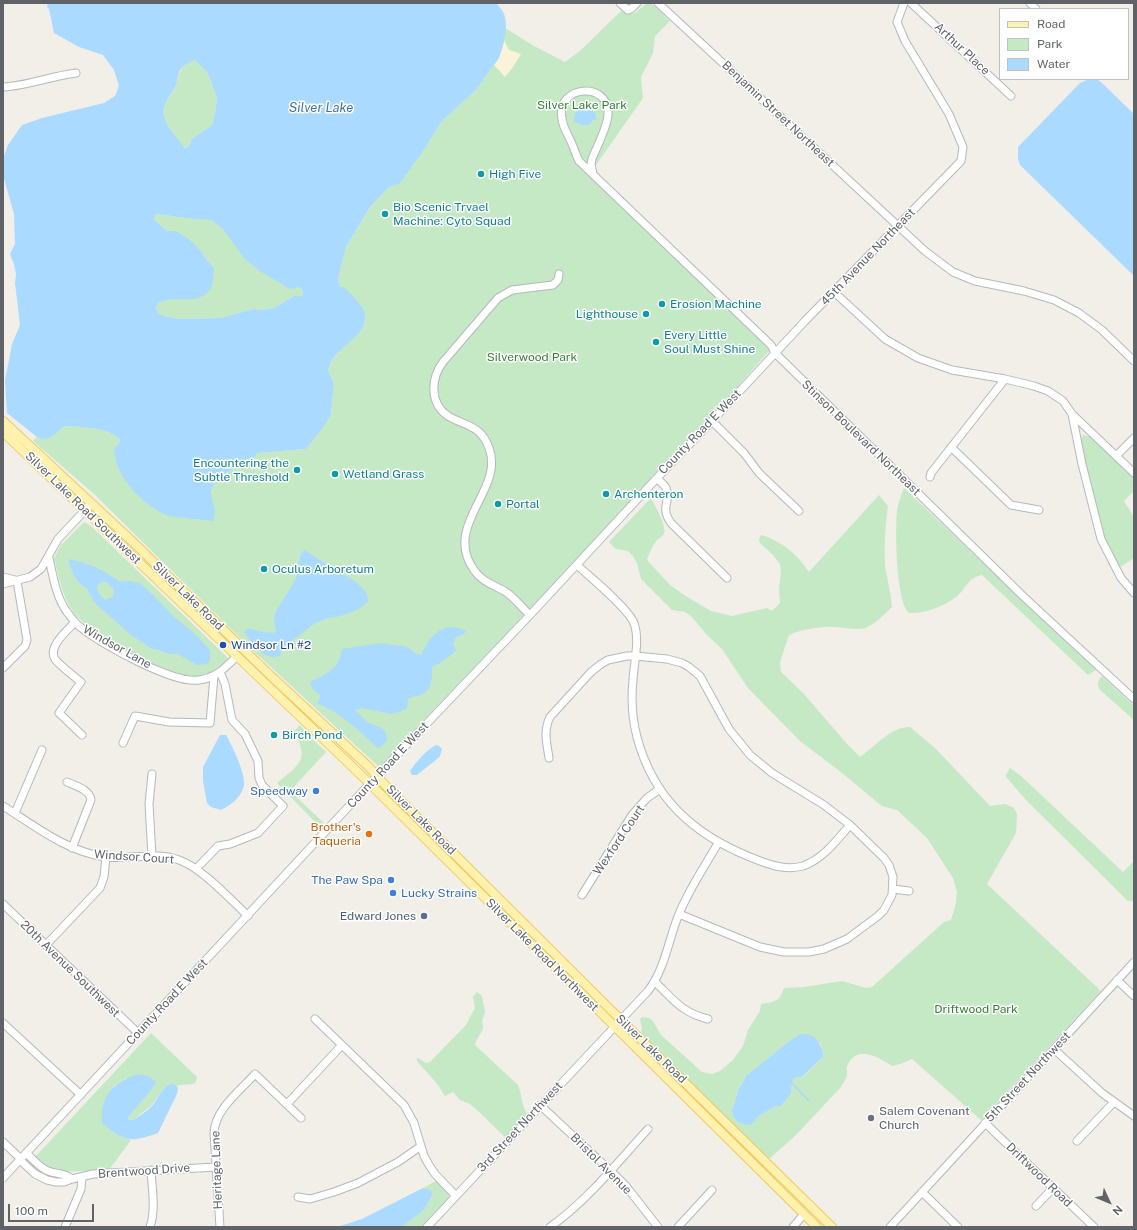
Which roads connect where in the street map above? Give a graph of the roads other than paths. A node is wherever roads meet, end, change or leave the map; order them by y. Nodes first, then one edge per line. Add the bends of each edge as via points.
1 (620, 3) edge
2 (637, 3) edge
3 (658, 3) edge
4 (904, 3) edge
5 (911, 3) edge
6 (76, 73) dead end
7 (3, 87) edge
8 (1011, 96) dead end
9 (593, 174) junction
10 (898, 226) junction
11 (559, 274) dead end
12 (834, 292) junction
13 (775, 353) junction
14 (1134, 361) edge
15 (1005, 379) junction
16 (1072, 414) junction
17 (3, 421) edge
18 (712, 421) junction
19 (3, 432) edge
20 (1134, 438) edge
21 (951, 447) junction
22 (1116, 456) junction
23 (1134, 473) edge
24 (930, 477) dead end
25 (657, 478) junction
26 (92, 503) junction
27 (85, 510) junction
28 (1039, 510) dead end
29 (799, 512) dead end
30 (49, 558) junction
31 (577, 565) junction
32 (3, 577) edge
33 (727, 578) dead end
34 (17, 581) junction
35 (3, 584) edge
36 (1134, 594) edge
37 (530, 615) junction
38 (75, 622) junction
39 (237, 656) junction
40 (635, 656) junction
41 (3, 668) edge
42 (217, 674) junction
43 (1134, 699) edge
44 (82, 735) dead end
45 (123, 743) dead end
46 (42, 750) dead end
47 (549, 758) dead end
48 (152, 774) dead end
49 (377, 776) junction
50 (67, 782) dead end
51 (370, 784) junction
52 (660, 789) junction
53 (3, 806) edge
54 (15, 813) junction
55 (850, 825) junction
56 (718, 843) junction
57 (72, 848) junction
58 (152, 856) junction
59 (106, 857) junction
60 (196, 869) junction
61 (893, 889) junction
62 (909, 891) dead end
63 (582, 895) dead end
64 (3, 904) edge
65 (679, 914) junction
66 (248, 916) junction
67 (46, 945) junction
68 (1134, 962) edge
69 (1117, 980) junction
70 (655, 982) junction
71 (1134, 996) edge
72 (708, 1019) dead end
73 (316, 1020) dead end
74 (621, 1020) junction
75 (3, 1023) edge
76 (614, 1026) junction
77 (138, 1033) junction
78 (342, 1045) junction
79 (1054, 1049) junction
80 (81, 1095) junction
81 (1114, 1102) junction
82 (287, 1104) junction
83 (540, 1105) junction
84 (1134, 1116) edge
85 (301, 1118) dead end
86 (985, 1124) junction
87 (648, 1129) dead end
88 (3, 1142) edge
89 (1077, 1142) dead end
90 (421, 1146) junction
91 (22, 1157) junction
92 (216, 1167) junction
93 (151, 1170) junction
94 (610, 1170) junction
95 (82, 1177) junction
96 (3, 1178) edge
97 (1053, 1188) junction
98 (712, 1190) dead end
99 (922, 1192) junction
100 (456, 1196) junction
101 (298, 1197) dead end
102 (1036, 1206) dead end
103 (804, 1214) junction
104 (65, 1227) edge
105 (150, 1227) edge
106 (220, 1227) edge
107 (427, 1227) edge
108 (550, 1227) edge
109 (658, 1227) edge
110 (678, 1227) edge
111 (792, 1227) edge
112 (817, 1227) edge
113 (832, 1227) edge
114 (890, 1227) edge
115 (958, 1227) edge
116 (1094, 1227) edge

1 - 2 street via 628,10
3 - 10 street, Benjamin Street Northeast
4 - 10 street, 45th Avenue Northeast via 896,22 949,114 963,147 962,161
5 - 8 street, Arthur Place
6 - 7 street
9 - 9 street, Stinson Boulevard Northeast via 592,158 607,122 608,110 598,95 582,91 565,101 562,119 577,159
9 - 13 street, Stinson Boulevard Northeast via 771,345
10 - 12 street, 45th Avenue Northeast
10 - 14 street, Benjamin Street Northeast via 925,251 954,272 975,281 1054,300 1078,313 1102,330
11 - 37 street via 553,285 512,290 498,298 443,362 434,380 434,394 439,407 448,416 478,431 487,441 491,454 491,474 466,531 465,545 470,563 483,580 506,593
12 - 13 street, 45th Avenue Northeast
12 - 15 street via 885,339 918,358 952,370
13 - 18 street, County Road E West
13 - 43 street, Stinson Boulevard Northeast via 1024,597
15 - 16 street via 1048,391 1063,401
15 - 21 street
16 - 22 street
16 - 36 street via 1101,539 1121,578
17 - 26 main road, Silver Lake Road
18 - 25 street, County Road E West
18 - 29 street
19 - 27 main road, Silver Lake Road Southwest
20 - 22 street
21 - 24 street via 930,473
21 - 28 street via 1011,505
22 - 23 street
25 - 31 street, County Road E West
25 - 33 street via 666,487 665,513 671,523
26 - 27 street
26 - 49 main road, Silver Lake Road
27 - 30 street via 58,539
27 - 39 main road, Silver Lake Road Southwest
30 - 34 street via 36,574
30 - 38 street, Windsor Lane via 61,601
31 - 37 street, County Road E West
31 - 40 street via 629,615 637,634
32 - 34 street
34 - 35 street
34 - 41 street via 27,640 25,646
37 - 49 street, County Road E West
38 - 42 street, Windsor Lane via 134,659 184,680
38 - 44 street via 60,638 53,652 54,659 81,682 59,713
39 - 42 street
39 - 51 main road, Silver Lake Road Southwest
40 - 47 street via 616,657 601,664 554,712 546,729
40 - 52 street via 632,693 634,724 646,764
40 - 55 street via 676,660 692,669 700,676 728,729 750,754 772,773 824,805
42 - 45 street via 210,723 169,722 135,716
42 - 60 street via 225,684 232,720 245,734 258,762 258,778 283,806 258,833 218,846
46 - 54 street
48 - 58 street via 149,804
49 - 51 street, County Road E West
49 - 74 main road, Silver Lake Road
50 - 57 street via 89,794 91,800
51 - 66 street, County Road E West
51 - 76 main road, Silver Lake Road Northwest
52 - 56 street via 678,811
52 - 63 street, Wexford Court via 647,798 632,815
53 - 54 street, Windsor Court
54 - 57 street, Windsor Court
55 - 56 street via 816,860 793,868 774,867
55 - 61 street via 884,858 891,871
56 - 65 street, 3rd Street Northwest
57 - 59 street, Windsor Court
58 - 59 street, Windsor Court
58 - 60 street, Windsor Court via 179,860
59 - 67 street via 100,888
60 - 66 street, Windsor Court
61 - 62 street
61 - 65 street via 884,910 847,939 809,952 784,952 760,947
64 - 67 street, 20th Avenue Southwest
65 - 70 street, 3rd Street Northwest
66 - 77 street, County Road E West
67 - 77 street, 20th Avenue Southwest
68 - 69 street, 5th Street Northwest
69 - 71 street
69 - 79 street, 5th Street Northwest
70 - 72 street via 686,1011
70 - 74 street, 3rd Street Northwest
73 - 78 street
74 - 76 street, 3rd Street Northwest
74 - 113 main road, Silver Lake Road
75 - 80 street
76 - 83 street, 3rd Street Northwest
76 - 103 main road, Silver Lake Road Northwest
77 - 80 street, County Road E West
78 - 82 street
78 - 90 street via 404,1105 414,1123
79 - 81 street via 1088,1082
79 - 86 street, 5th Street Northwest
80 - 91 street, County Road E West
81 - 84 street
81 - 89 street
82 - 85 street, Heritage Lane
82 - 92 street, Heritage Lane via 256,1074 223,1108 216,1120
83 - 94 street, Bristol Avenue
83 - 100 street, 3rd Street Northwest
86 - 97 street, Driftwood Road
86 - 99 street, 5th Street Northwest
87 - 94 street
88 - 91 street, Brentwood Drive
90 - 100 street via 435,1174
90 - 101 street via 398,1162 358,1183 310,1199
91 - 95 street, Brentwood Drive via 35,1174 47,1180 64,1182
91 - 96 street, County Road E West
92 - 93 street, Brentwood Drive
92 - 106 street, Heritage Lane
93 - 95 street, Brentwood Drive
93 - 105 street via 153,1215
94 - 108 street via 573,1209
94 - 109 street, Bristol Avenue
95 - 104 street via 81,1189
97 - 102 street
97 - 116 street, Driftwood Road
98 - 110 street
99 - 114 street, 5th Street Northwest
99 - 115 street
100 - 107 street, 3rd Street Northwest
103 - 111 street
103 - 112 main road, Silver Lake Road Northwest

